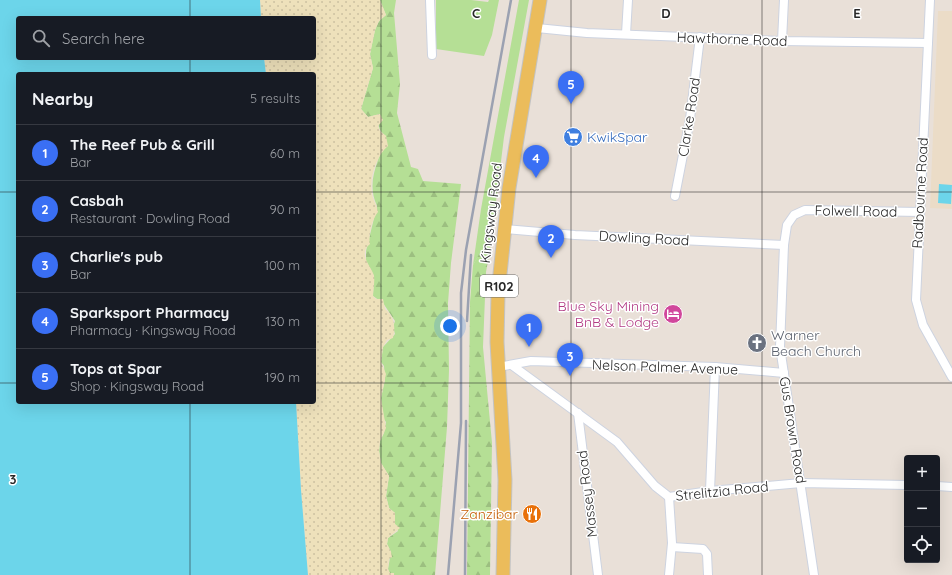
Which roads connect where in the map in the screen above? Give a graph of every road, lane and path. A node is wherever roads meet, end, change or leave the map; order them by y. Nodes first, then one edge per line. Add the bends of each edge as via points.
1 (540, 0) edge
2 (628, 0) edge
3 (784, 0) edge
4 (930, 0) edge
5 (431, 3) edge
6 (536, 28) junction
7 (626, 34) junction
8 (700, 37) junction
9 (782, 41) junction
10 (928, 43) junction
11 (432, 56) dead end
12 (675, 196) dead end
13 (920, 212) junction
14 (794, 215) joint
15 (504, 229) junction
16 (784, 245) junction
17 (513, 366) junction
18 (498, 367) junction
19 (715, 367) junction
20 (784, 373) junction
21 (952, 377) edge
22 (578, 412) junction
23 (801, 483) junction
24 (904, 485) edge
25 (940, 486) edge
26 (952, 487) edge
27 (710, 491) junction
28 (669, 497) junction
29 (672, 547) junction
30 (503, 575) edge
31 (598, 575) edge
32 (669, 575) edge
33 (708, 575) edge
34 (814, 575) edge

1 - 6 main road, Kingsway Road / R102
2 - 7 street
3 - 9 street
4 - 10 street, Radbourne Road
5 - 11 street
6 - 7 street, Hawthorne Road via 580,33
6 - 15 main road, Kingsway Road / R102
7 - 8 street, Hawthorne Road
8 - 9 street, Hawthorne Road
8 - 12 street, Clarke Road via 690,119
9 - 10 street, Hawthorne Road
10 - 13 street, Radbourne Road
13 - 14 street, Folwell Road via 814,209 800,211
13 - 21 street, Radbourne Road via 916,300 923,325
14 - 16 street, Gus Brown Road via 787,225
15 - 16 street, Dowling Road
15 - 18 main road, Kingsway Road / R102 via 497,312
16 - 20 street, Gus Brown Road via 780,347
17 - 18 street, Nelson Palmer Avenue
17 - 19 street, Nelson Palmer Avenue via 531,361
17 - 22 street, Strelitzia Road
18 - 30 main road, Kingsway Road / R102 via 505,473
19 - 20 street, Nelson Palmer Avenue
19 - 27 street
20 - 23 street, Gus Brown Road
22 - 28 street, Strelitzia Road via 617,442 655,486
22 - 31 street, Massey Road
23 - 24 street, Strelitzia Road
23 - 27 street, Strelitzia Road
23 - 34 street, Gus Brown Road
25 - 26 street
27 - 28 street, Strelitzia Road
28 - 29 street
29 - 32 street
29 - 33 street via 703,549 707,554

